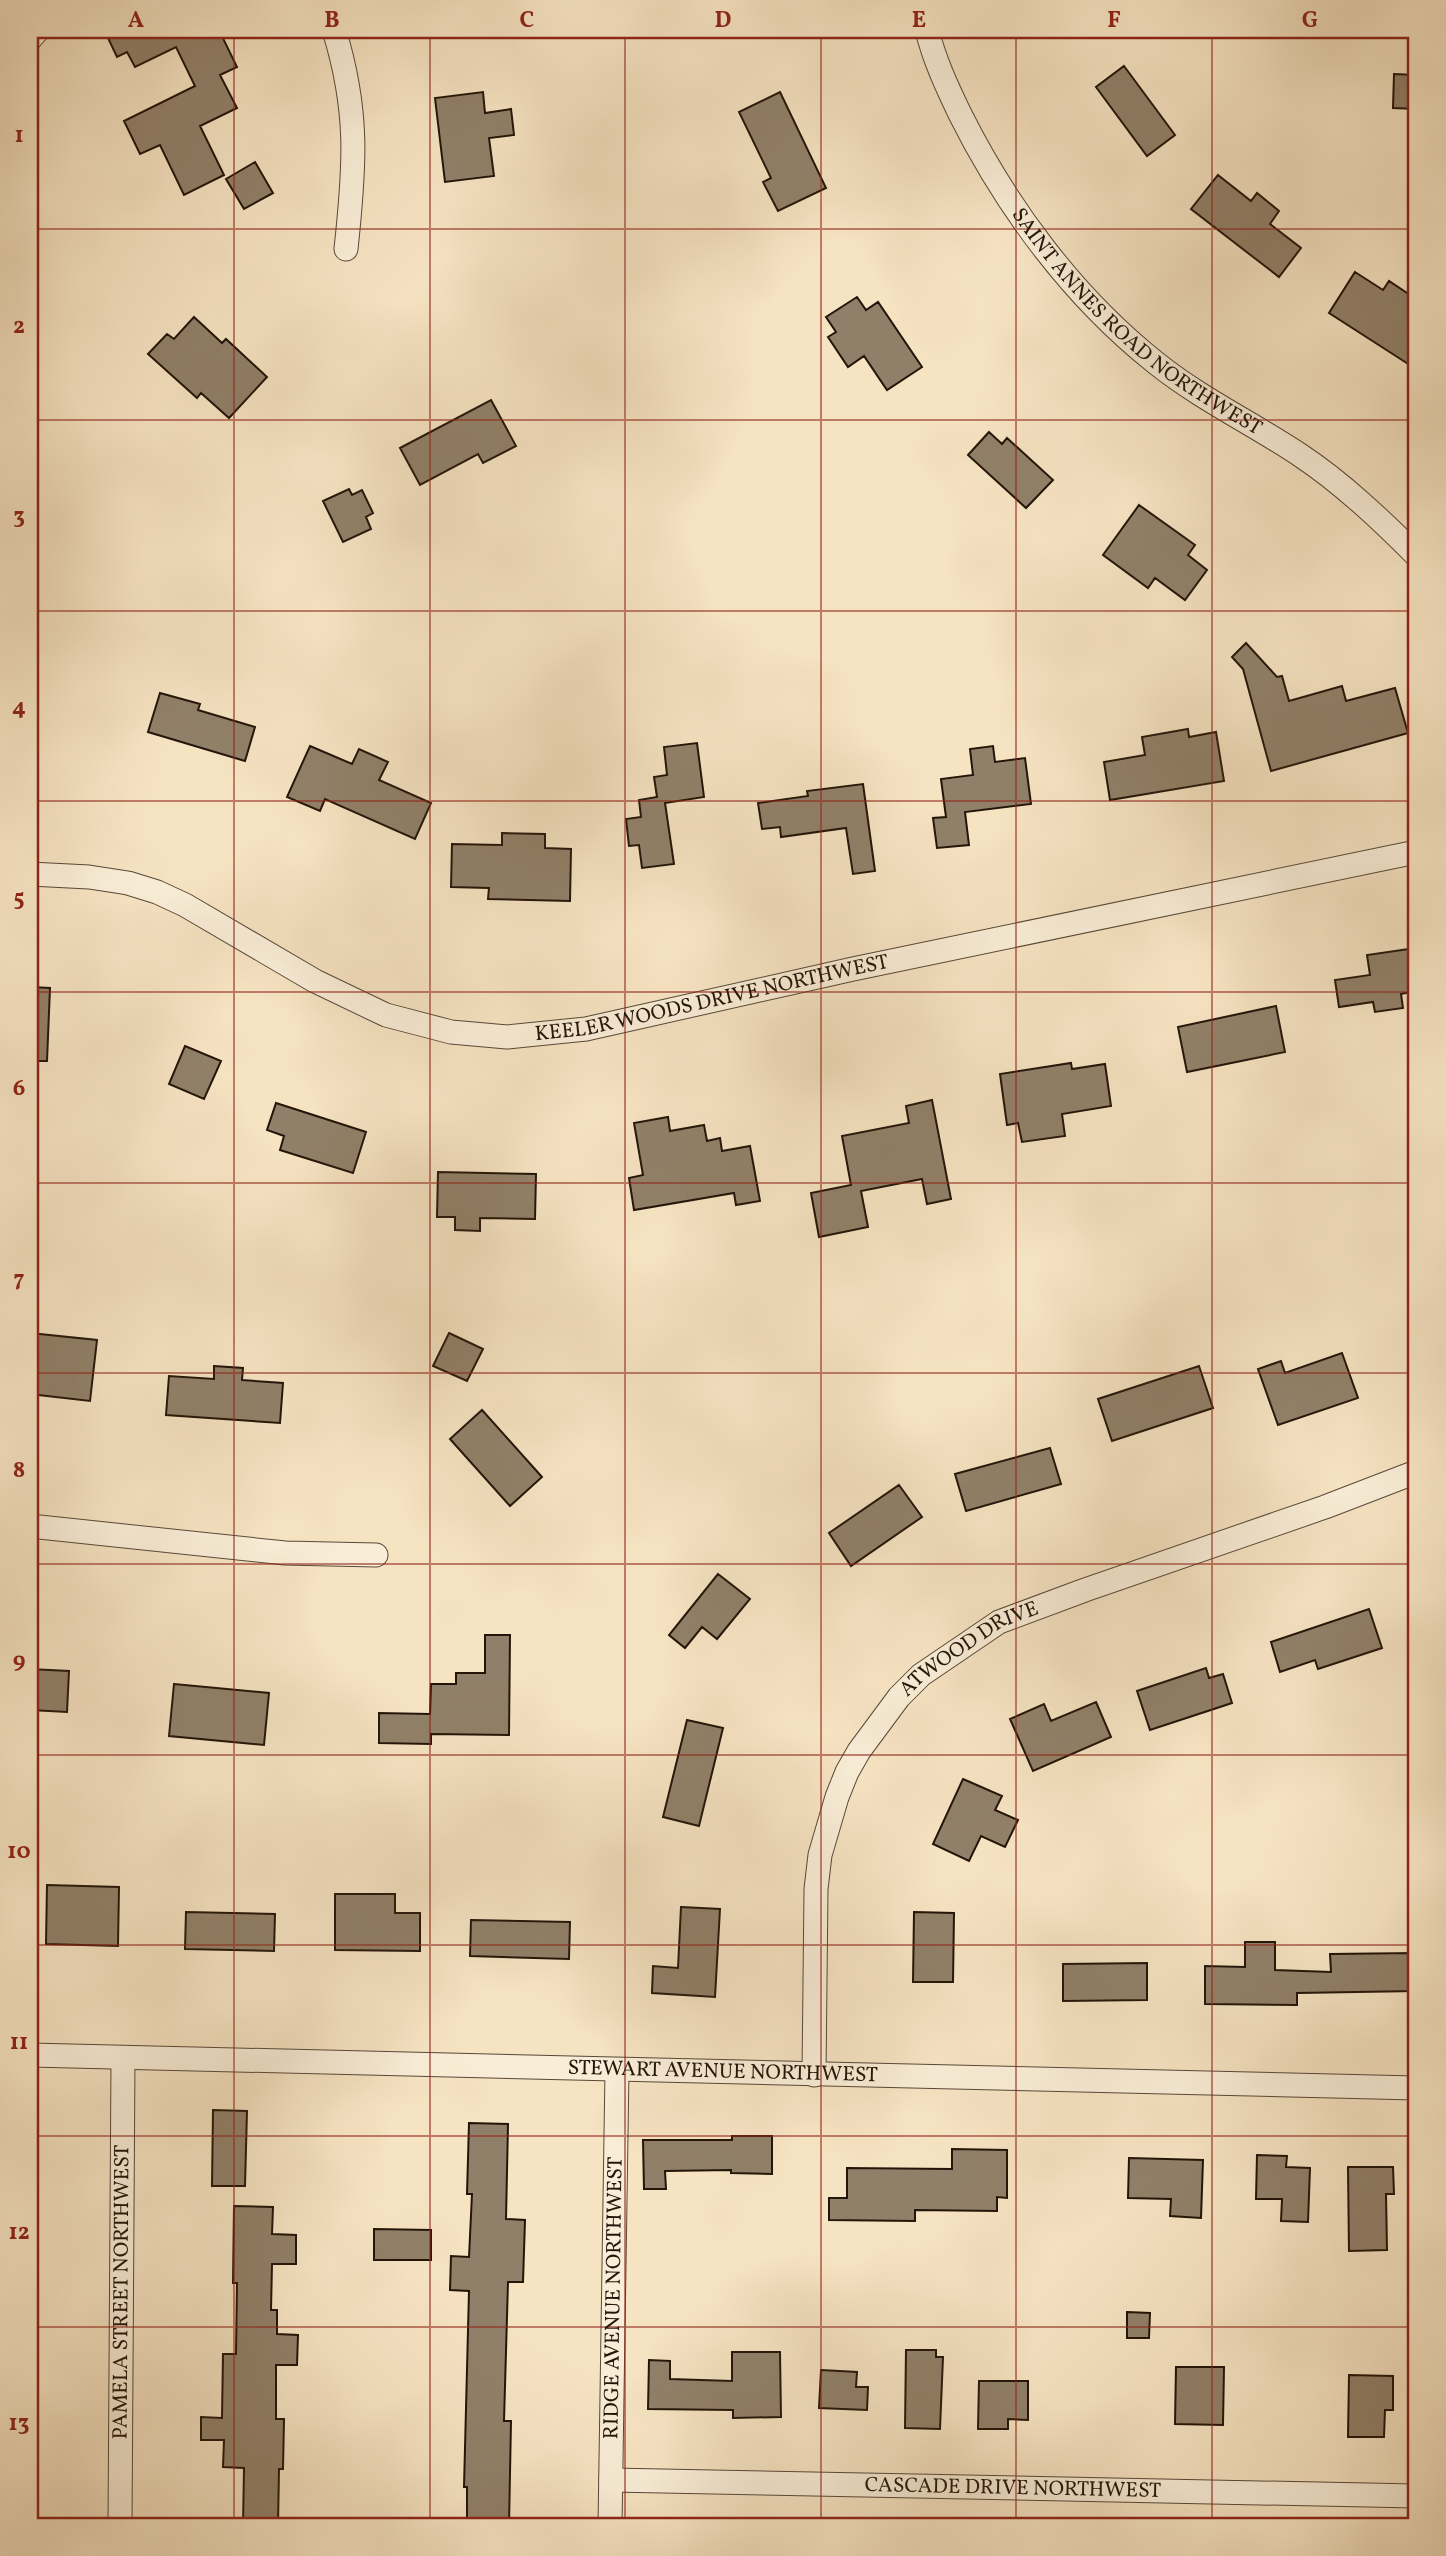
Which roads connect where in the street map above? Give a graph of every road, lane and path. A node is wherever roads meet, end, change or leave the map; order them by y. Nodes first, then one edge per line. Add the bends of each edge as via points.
1 (38, 30) edge
2 (334, 30) edge
3 (927, 30) edge
4 (30, 39) edge
5 (346, 249) dead end
6 (1416, 555) edge
7 (1416, 852) edge
8 (30, 874) edge
9 (1416, 1472) edge
10 (30, 1526) edge
11 (376, 1555) dead end
12 (30, 2055) edge
13 (123, 2058) junction
14 (617, 2070) junction
15 (814, 2075) junction
16 (1416, 2088) edge
17 (611, 2480) junction
18 (1416, 2496) edge
19 (120, 2526) edge
20 (610, 2526) edge

1 - 4 street
2 - 5 street via 346,69 355,145
3 - 6 street, SAINT ANNES ROAD NORTHWEST via 948,89 999,183 1032,233 1107,320 1197,393 1300,454 1349,491
7 - 8 street, KEELER WOODS DRIVE NORTHWEST via 586,1029 507,1037 451,1032 386,1015 147,889 89,877
9 - 15 street, ATWOOD DRIVE via 999,1622 921,1675 899,1697 847,1772 820,1855
10 - 11 street via 285,1553
12 - 13 street, STEWART AVENUE NORTHWEST
13 - 14 street, STEWART AVENUE NORTHWEST
13 - 19 street, PAMELA STREET NORTHWEST
14 - 15 street, STEWART AVENUE NORTHWEST
14 - 17 street, RIDGE AVENUE NORTHWEST
15 - 16 street, STEWART AVENUE NORTHWEST
17 - 18 street, CASCADE DRIVE NORTHWEST
17 - 20 street, RIDGE AVENUE NORTHWEST

